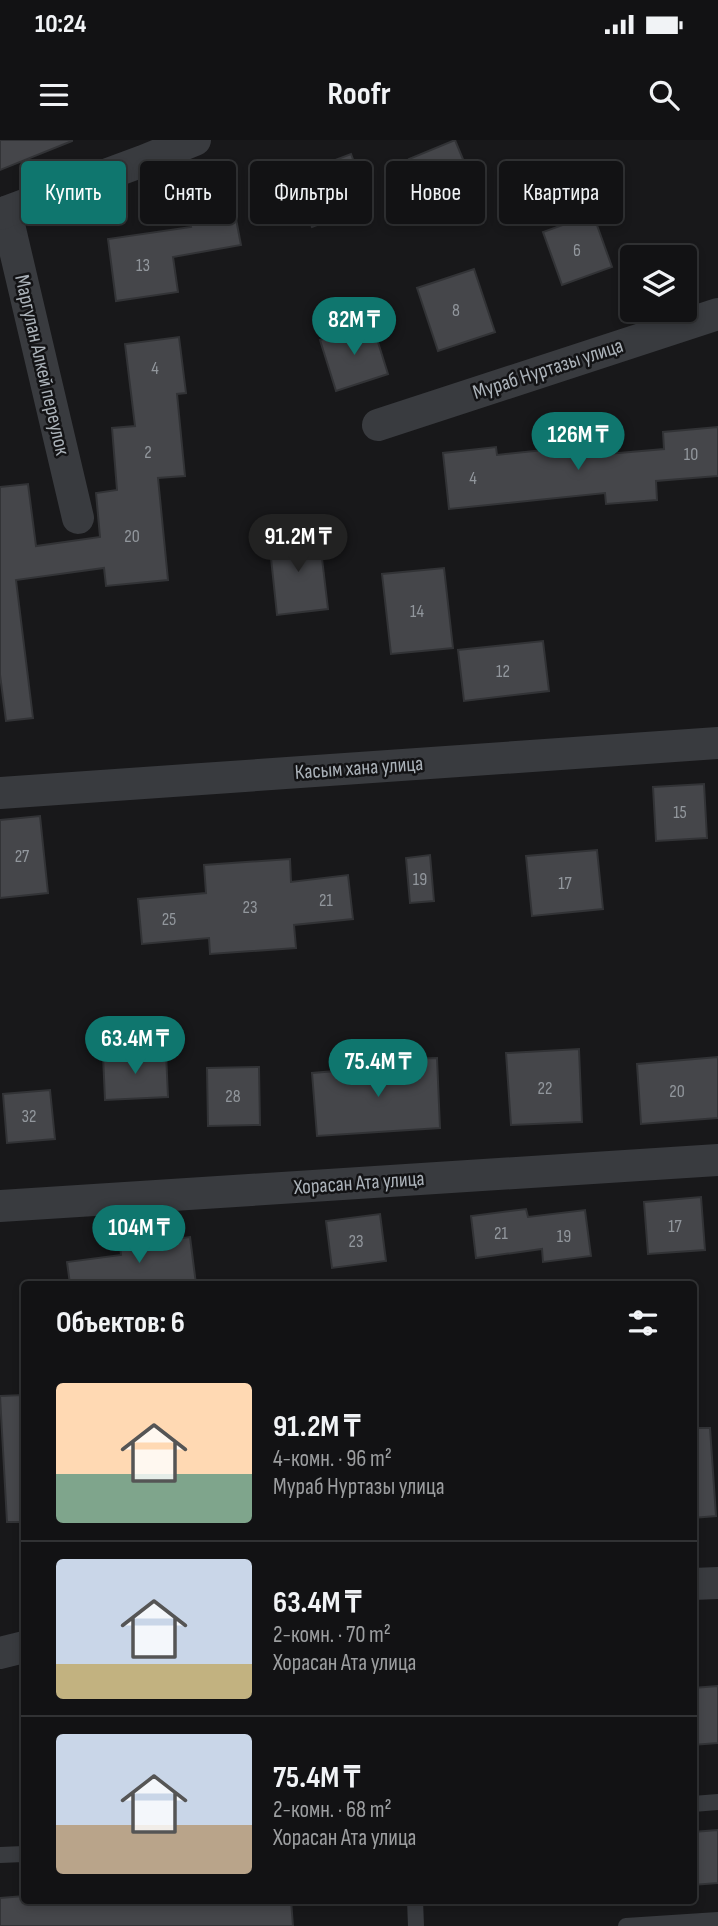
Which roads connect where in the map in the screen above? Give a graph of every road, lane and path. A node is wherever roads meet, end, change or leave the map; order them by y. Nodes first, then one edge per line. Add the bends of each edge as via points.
1 (195, 140) edge
2 (3, 213) edge
3 (718, 314) edge
4 (378, 425) dead end
5 (78, 518) dead end
6 (718, 743) edge
7 (0, 793) edge
8 (718, 1160) edge
9 (0, 1206) edge
10 (718, 1583) edge
11 (697, 1584) edge
12 (21, 1648) edge
13 (0, 1653) edge
14 (718, 1802) edge
15 (697, 1804) edge
16 (21, 1854) edge
17 (0, 1855) edge
18 (415, 1904) edge
19 (718, 1920) edge
20 (416, 1926) edge
21 (626, 1926) edge

1 - 2 street
2 - 5 street, Маргулан Алкей переулок
3 - 4 street, Мураб Нуртазы улица
6 - 7 street, Касым хана улица
8 - 9 street, Хорасан Ата улица
10 - 11 street
12 - 13 street
14 - 15 lane
16 - 17 lane
18 - 20 lane
19 - 21 lane

